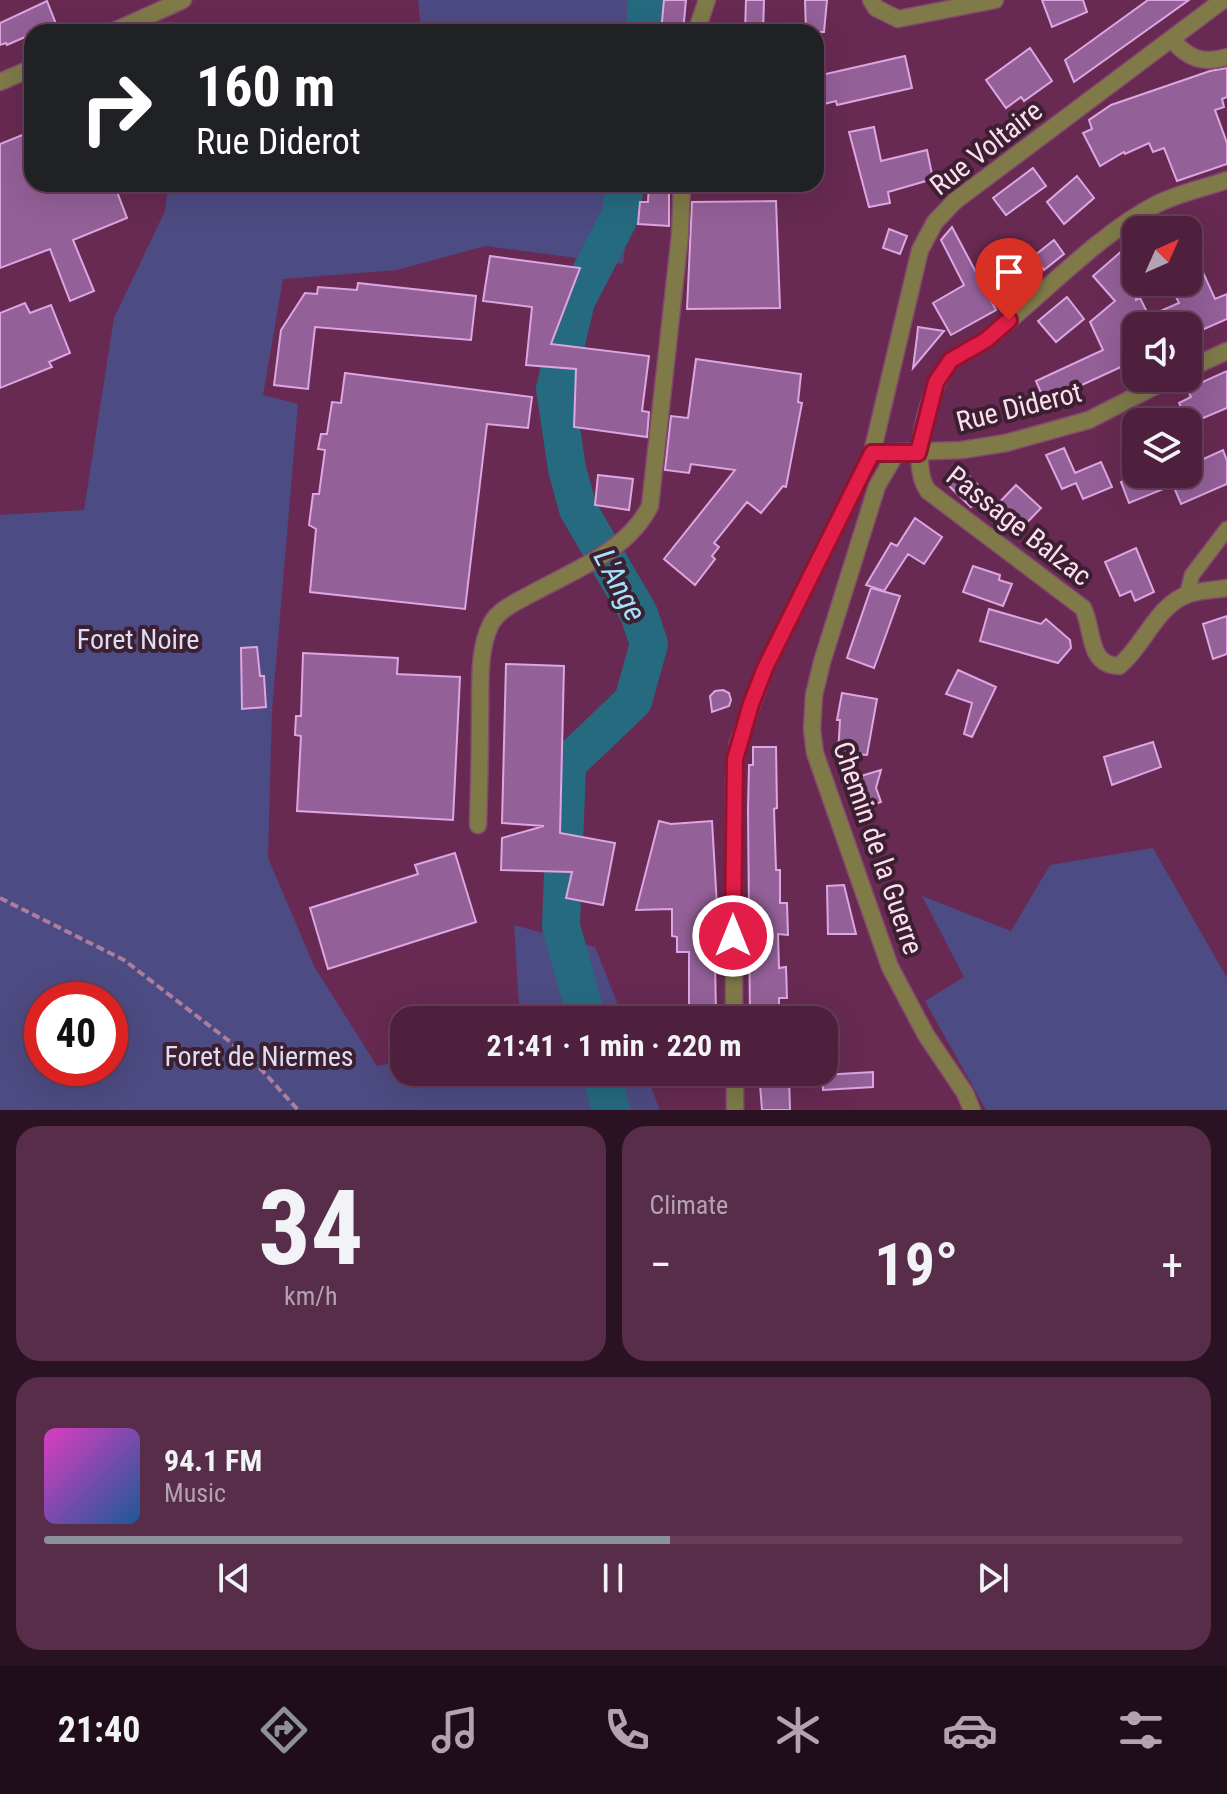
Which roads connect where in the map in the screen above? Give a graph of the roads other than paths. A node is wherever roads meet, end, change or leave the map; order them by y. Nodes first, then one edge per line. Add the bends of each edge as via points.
1 (183, 0) edge
2 (707, 0) edge
3 (871, 0) edge
4 (995, 0) edge
5 (1223, 0) edge
6 (130, 24) edge
7 (699, 24) edge
8 (1172, 40) junction
9 (1227, 57) edge
10 (24, 72) edge
11 (0, 82) edge
12 (1227, 180) edge
13 (682, 192) edge
14 (1227, 351) edge
15 (1202, 363) edge
16 (1144, 392) edge
17 (897, 452) junction
18 (872, 453) junction
19 (918, 453) junction
20 (1227, 529) edge
21 (1227, 588) edge
22 (1187, 594) junction
23 (478, 825) dead end
24 (734, 1006) edge
25 (735, 1086) edge
26 (735, 1110) edge
27 (972, 1110) edge

1 - 6 street
2 - 7 street
3 - 4 street via 898,19
5 - 8 street, Rue Voltaire
8 - 9 street via 1203,62
8 - 18 street, Rue Voltaire via 955,201 935,222 920,250
10 - 11 street
12 - 19 street via 1159,203 1123,224 986,340 951,360 936,382
13 - 23 street via 650,506 630,536 509,606 489,627 481,679
14 - 15 street
16 - 19 street, Rue Diderot via 1089,420 1006,443
17 - 18 street, Rue Diderot
17 - 19 street, Rue Diderot
17 - 27 street, Chemin de la Guerre via 877,486 822,662 812,729 815,753 890,967
18 - 24 street, Rue Voltaire via 765,668 738,743
19 - 22 street, Passage Balzac via 928,491 1083,608 1095,653 1110,666 1133,655 1164,612
20 - 22 street, Passage Balzac via 1192,575
21 - 22 street
25 - 26 street

